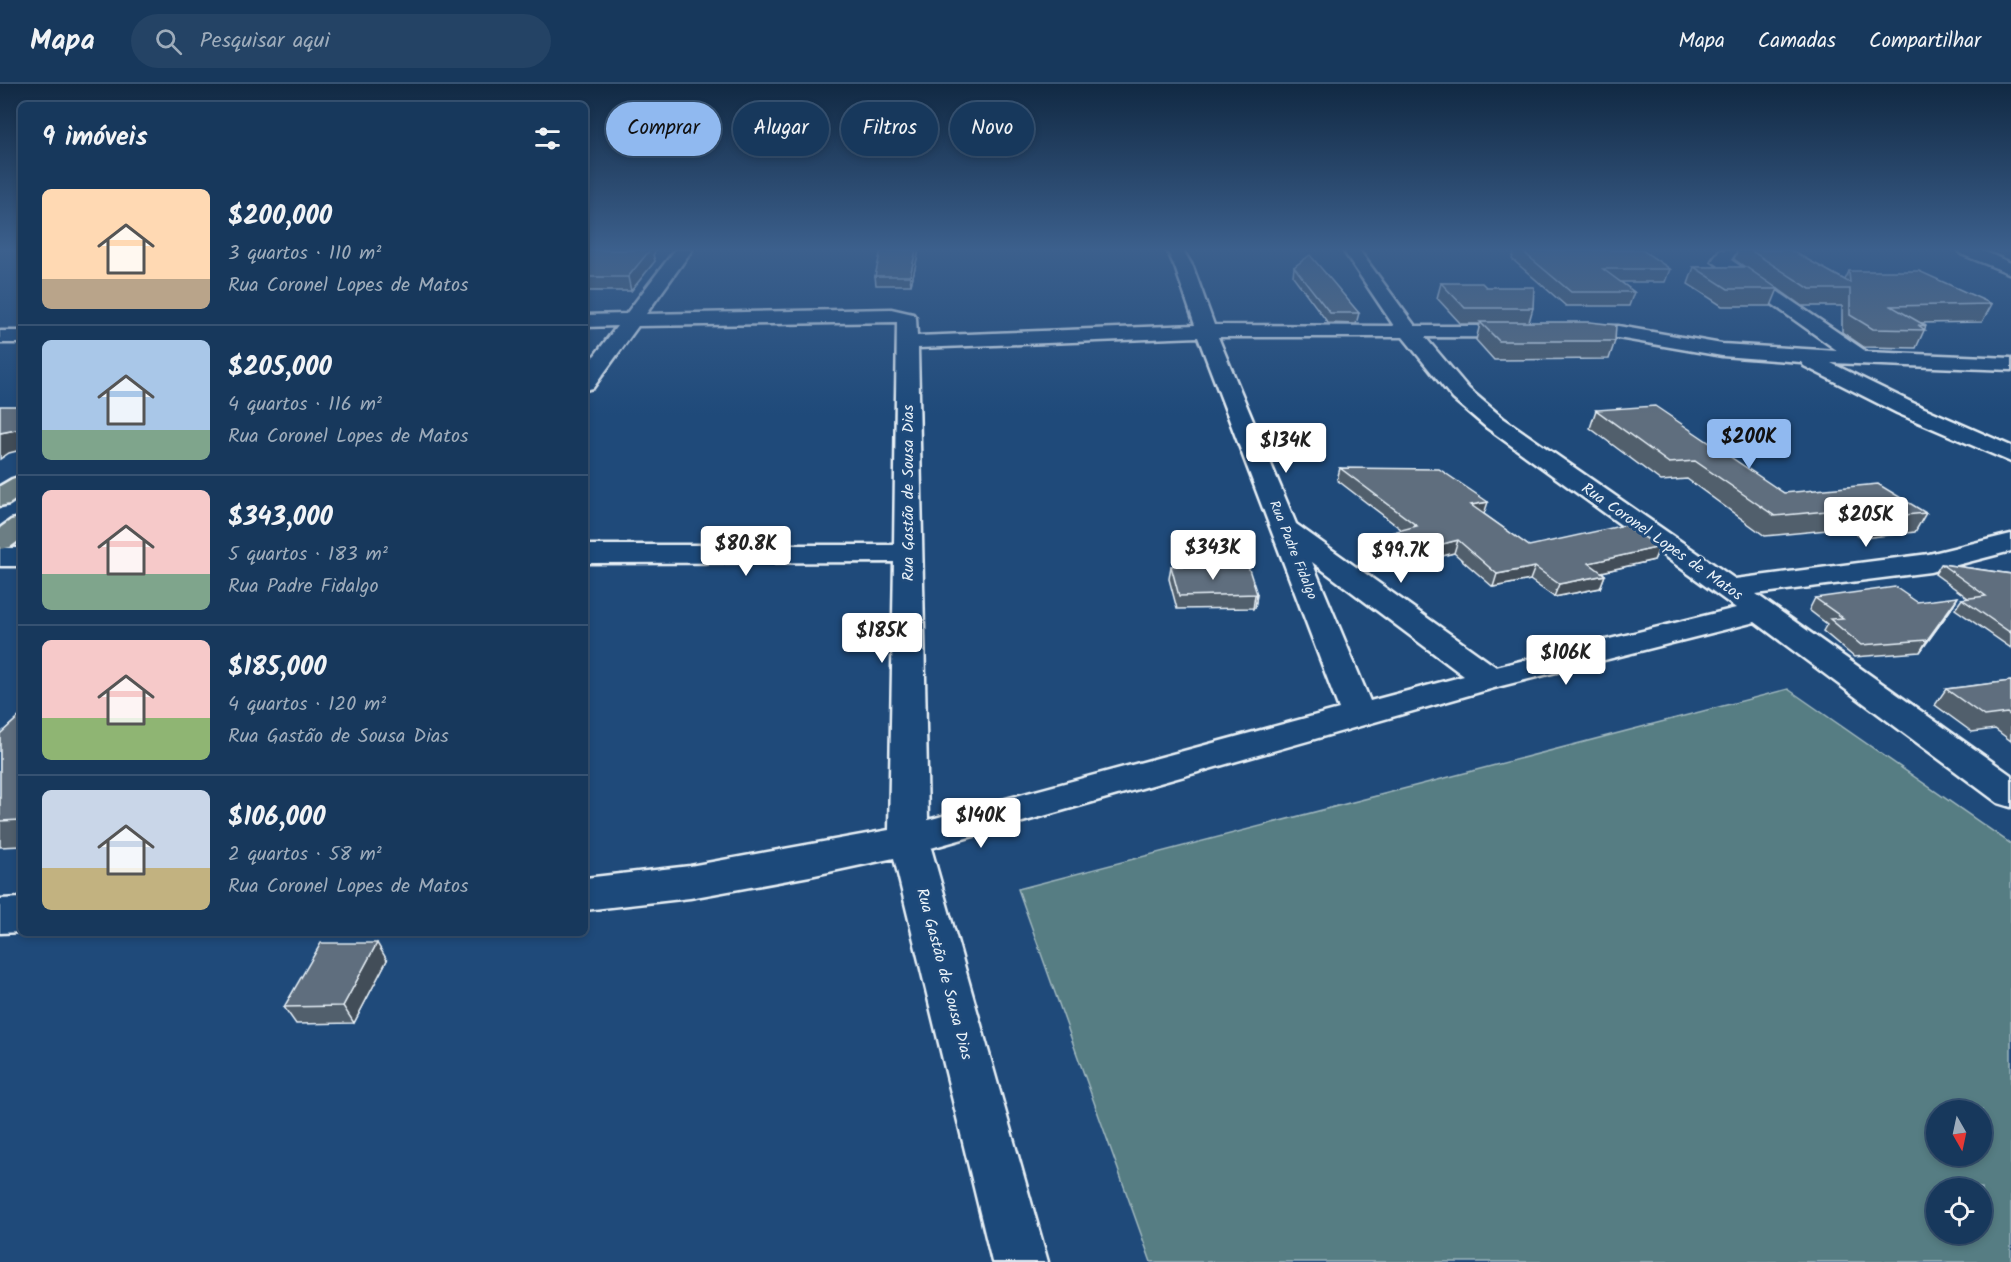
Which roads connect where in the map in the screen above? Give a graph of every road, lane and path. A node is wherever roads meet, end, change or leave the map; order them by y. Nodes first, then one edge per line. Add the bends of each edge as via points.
1 (642, 305) edge
2 (1197, 305) edge
3 (1391, 305) edge
4 (1785, 305) edge
5 (630, 320) junction
6 (588, 321) edge
7 (1206, 331) junction
8 (1410, 331) junction
9 (18, 337) edge
10 (0, 338) edge
11 (908, 342) junction
12 (1800, 356) junction
13 (1863, 359) junction
14 (2011, 364) edge
15 (588, 379) edge
16 (2011, 455) edge
17 (18, 486) edge
18 (0, 498) edge
19 (18, 528) edge
20 (1284, 528) junction
21 (0, 541) edge
22 (2011, 542) edge
23 (908, 553) junction
24 (588, 554) edge
25 (18, 556) edge
26 (0, 557) edge
27 (1930, 563) junction
28 (2000, 573) edge
29 (1729, 589) junction
30 (1761, 611) junction
31 (1490, 679) junction
32 (1359, 715) junction
33 (2011, 794) edge
34 (909, 840) junction
35 (588, 894) edge
36 (18, 915) edge
37 (0, 916) edge
38 (1020, 1262) edge

1 - 5 street
2 - 7 street, Rua Padre Fidalgo
3 - 8 street, Rua Coronel Lopes de Matos
4 - 13 street
5 - 6 street, Rua Gastão de Sousa Dias
5 - 11 street, Rua Gastão de Sousa Dias via 891,315 906,318
5 - 15 street
7 - 8 street
7 - 11 street
7 - 20 street, Rua Padre Fidalgo
8 - 12 street via 1618,332 1722,350
8 - 29 street, Rua Coronel Lopes de Matos via 1461,394 1495,423
9 - 10 street
11 - 23 street, Rua Gastão de Sousa Dias
12 - 13 street
12 - 16 street
13 - 14 street
17 - 18 main road
19 - 21 main road
20 - 31 street
20 - 32 street, Rua Padre Fidalgo
22 - 27 street
23 - 24 street
23 - 34 street, Rua Gastão de Sousa Dias
25 - 26 street
27 - 28 street
27 - 29 street
29 - 30 street, Rua Coronel Lopes de Matos
30 - 31 street
30 - 33 street, Rua Coronel Lopes de Matos
31 - 32 street
32 - 34 street
34 - 35 street via 690,882
34 - 38 street, Rua Gastão de Sousa Dias
36 - 37 street

